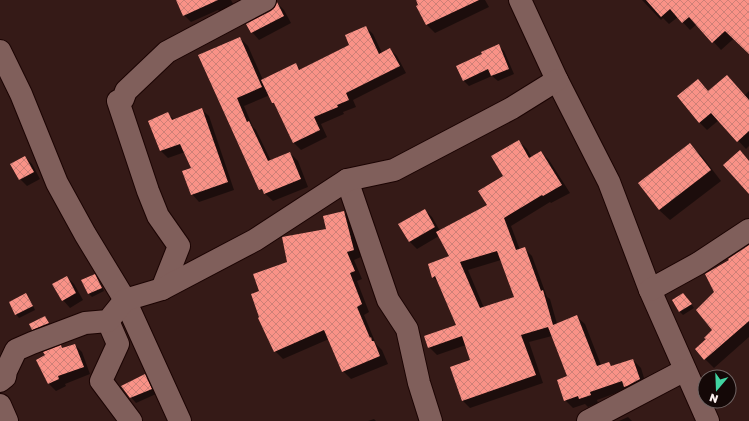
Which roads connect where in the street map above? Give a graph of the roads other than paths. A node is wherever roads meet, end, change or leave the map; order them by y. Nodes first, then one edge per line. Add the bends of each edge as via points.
1 (265, 0) edge
2 (520, 0) edge
3 (0, 51) edge
4 (557, 80) junction
5 (348, 180) junction
6 (749, 230) edge
7 (162, 289) junction
8 (650, 290) junction
9 (125, 300) junction
10 (108, 321) junction
11 (685, 370) junction
12 (0, 381) edge
13 (0, 404) edge
14 (8, 421) edge
15 (131, 421) edge
16 (180, 421) edge
17 (431, 421) edge
18 (588, 421) edge
19 (708, 421) edge

1 - 7 street via 167,52 126,91 123,99 118,101 158,216 180,246
2 - 4 street
3 - 9 street via 21,94 57,183
4 - 5 street via 512,108 394,170
4 - 8 street via 609,182
5 - 7 street via 255,240
5 - 17 street via 388,300 407,329 419,383
6 - 8 street
7 - 9 street
8 - 11 street
9 - 10 street
9 - 16 street
10 - 12 street via 85,323 16,350 5,377
10 - 15 street via 118,344 101,381
11 - 18 street
11 - 19 street
13 - 14 street

